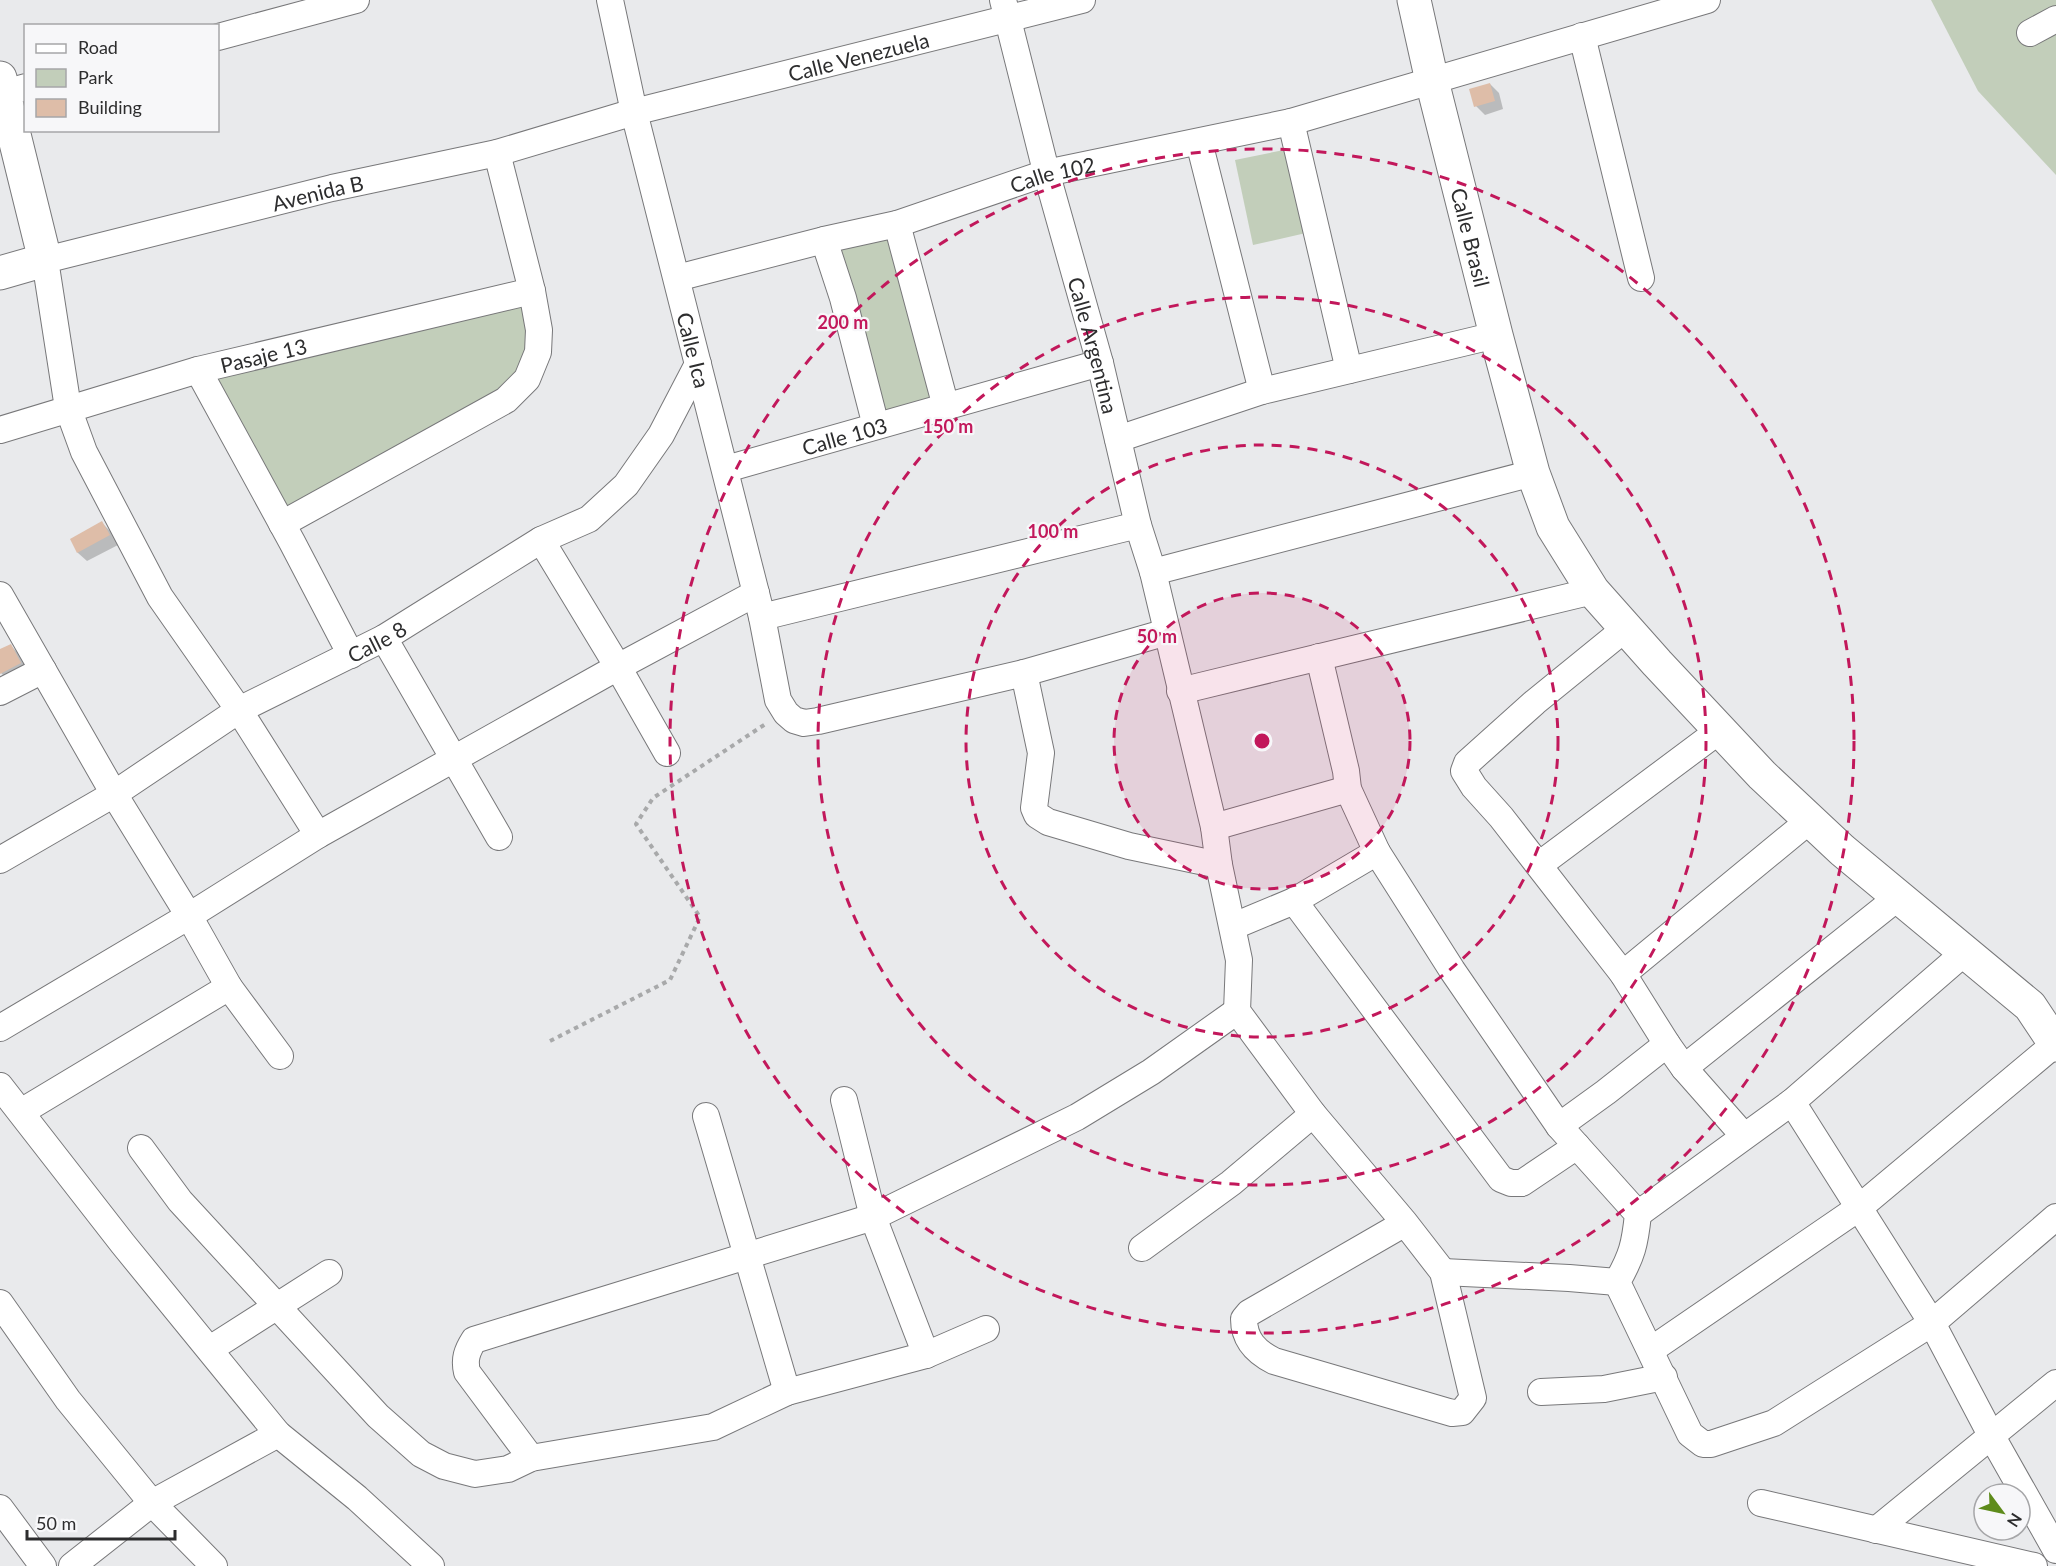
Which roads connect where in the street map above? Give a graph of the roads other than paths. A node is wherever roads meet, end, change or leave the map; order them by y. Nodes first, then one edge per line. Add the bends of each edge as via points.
1 (356, 0) edge
2 (610, 0) edge
3 (1082, 0) edge
4 (1414, 0) edge
5 (1707, 0) edge
6 (1005, 8) edge
7 (2056, 19) edge
8 (2030, 33) dead end
9 (1582, 36) junction
10 (219, 37) edge
11 (1432, 81) junction
12 (10, 86) edge
13 (634, 112) junction
14 (1292, 122) junction
15 (1199, 142) junction
16 (497, 153) junction
17 (1046, 173) junction
18 (897, 224) junction
19 (824, 240) junction
20 (45, 260) junction
21 (0, 273) edge
22 (677, 278) junction
23 (1641, 278) dead end
24 (532, 291) junction
25 (1496, 335) junction
26 (1100, 363) junction
27 (698, 364) junction
28 (198, 370) junction
29 (1349, 370) junction
30 (1262, 391) junction
31 (946, 407) junction
32 (68, 408) junction
33 (876, 426) junction
34 (0, 429) edge
35 (1118, 439) junction
36 (726, 469) junction
37 (1533, 473) junction
38 (282, 524) junction
39 (1138, 525) junction
40 (541, 540) junction
41 (1153, 572) junction
42 (1593, 591) junction
43 (0, 595) edge
44 (759, 605) junction
45 (1626, 628) junction
46 (1167, 632) junction
47 (384, 638) junction
48 (351, 655) junction
49 (1319, 657) junction
50 (618, 667) junction
51 (43, 670) junction
52 (1024, 673) junction
53 (1180, 691) junction
54 (0, 692) edge
55 (239, 710) junction
56 (1720, 730) junction
57 (667, 753) dead end
58 (456, 759) junction
59 (1348, 789) junction
60 (114, 794) junction
61 (1810, 820) junction
62 (1214, 827) junction
63 (318, 836) junction
64 (499, 837) dead end
65 (1377, 852) junction
66 (0, 860) edge
67 (1219, 865) junction
68 (1539, 865) junction
69 (1897, 898) junction
70 (1294, 901) junction
71 (189, 916) junction
72 (1233, 926) junction
73 (1964, 953) junction
74 (1623, 974) junction
75 (230, 987) junction
76 (1236, 1011) junction
77 (0, 1028) edge
78 (1666, 1044) junction
79 (2056, 1044) edge
80 (280, 1056) dead end
81 (1684, 1068) junction
82 (0, 1086) edge
83 (844, 1100) dead end
84 (1792, 1102) junction
85 (21, 1112) junction
86 (1313, 1114) junction
87 (706, 1116) dead end
88 (1559, 1126) junction
89 (1744, 1136) junction
90 (1577, 1146) junction
91 (141, 1148) dead end
92 (1860, 1207) junction
93 (1638, 1214) junction
94 (873, 1217) junction
95 (2056, 1217) edge
96 (1405, 1223) junction
97 (1142, 1248) dead end
98 (747, 1255) junction
99 (1443, 1272) junction
100 (329, 1273) dead end
101 (1617, 1282) junction
102 (0, 1303) edge
103 (278, 1306) junction
104 (1932, 1323) junction
105 (987, 1329) dead end
106 (210, 1349) junction
107 (1651, 1350) junction
108 (926, 1355) junction
109 (1664, 1377) junction
110 (2056, 1383) edge
111 (787, 1392) junction
112 (1541, 1392) dead end
113 (278, 1434) junction
114 (1991, 1435) junction
115 (531, 1458) junction
116 (153, 1503) junction
117 (1761, 1503) dead end
118 (0, 1509) edge
119 (1876, 1530) junction
120 (2056, 1551) edge
121 (43, 1566) edge
122 (72, 1566) edge
123 (214, 1566) edge
124 (431, 1566) edge
125 (2034, 1566) edge
126 (2039, 1566) edge

1 - 10 street
2 - 13 street, Calle Ica
3 - 6 street, Calle Venezuela
4 - 11 main road, Calle Brasil
5 - 9 street, Calle 102
6 - 13 street, Calle Venezuela
6 - 17 street, Calle Argentina
7 - 8 street
9 - 11 street, Calle 102
9 - 23 street
11 - 14 street, Calle 102
11 - 25 main road, Calle Brasil
12 - 20 main road
13 - 16 street, Avenida B
13 - 22 street, Calle Ica
14 - 15 street, Calle 102
14 - 29 street
15 - 17 street, Calle 102
15 - 30 street
16 - 20 street, Avenida B via 332,188
16 - 24 street
17 - 18 street, Calle 102
17 - 26 street, Calle Argentina
18 - 19 street, Calle 102
18 - 31 street
19 - 22 street, Calle 102
19 - 33 street
20 - 21 main road, Avenida B
20 - 32 street
22 - 27 street, Calle Ica
24 - 28 street, Pasaje 13
24 - 38 street via 539,330 537,352 527,379 506,400
25 - 29 street
25 - 37 main road, Calle Brasil
26 - 31 street, Calle 103
26 - 35 street, Calle Argentina
27 - 36 street, Calle Ica
27 - 40 street, Calle 8 via 661,435 626,485 589,519
28 - 32 street, Pasaje 13
28 - 38 street
29 - 30 street
30 - 35 street
31 - 33 street, Calle 103
32 - 34 street, Pasaje 13
32 - 55 street via 84,452 160,597
33 - 36 street, Calle 103
35 - 39 street, Calle Argentina
36 - 44 street, Calle Ica
37 - 41 street
37 - 42 main road, Calle Brasil via 1553,527
38 - 48 street
39 - 41 street, Calle Argentina
39 - 44 street
40 - 47 street, Calle 8
40 - 50 street
41 - 46 street, Calle Argentina
42 - 45 main road, Calle Brasil
42 - 49 street
43 - 51 street
44 - 50 street
44 - 52 street, Calle Ica via 782,706 794,720 804,723
45 - 56 main road, Calle Brasil
45 - 68 street via 1535,702 1467,763 1464,771
46 - 52 street
46 - 53 street, Calle Argentina
47 - 48 street, Calle 8
47 - 58 street
48 - 55 street, Calle 8
49 - 53 street
49 - 59 street
50 - 57 street
50 - 58 street
51 - 54 street
51 - 60 street
52 - 67 street via 1041,753 1034,808 1037,815 1048,822 1130,846
53 - 62 street, Calle Argentina
55 - 60 street, Calle 8
55 - 63 street
56 - 61 main road, Calle Brasil
56 - 68 street
58 - 63 street
58 - 64 street
59 - 62 street
59 - 65 street
60 - 66 street, Calle 8
60 - 71 street
61 - 69 main road, Calle Brasil
61 - 74 street
62 - 67 street, Calle Argentina
63 - 71 street
65 - 70 street
65 - 88 street
67 - 72 street, Calle Argentina
68 - 74 street
69 - 73 main road, Calle Brasil
69 - 81 street
70 - 72 street
70 - 90 street via 1501,1179 1522,1183
71 - 75 street
71 - 77 street
72 - 76 street, Calle Argentina via 1239,960
73 - 79 main road, Calle Brasil via 2030,1006
73 - 84 street
74 - 78 street
75 - 80 street
75 - 85 street
76 - 86 street
76 - 94 street via 1151,1072 1077,1118
78 - 81 street
78 - 88 street
79 - 92 street
81 - 89 street
82 - 85 street
83 - 94 street
84 - 89 street
84 - 92 street
85 - 106 street
86 - 96 street
86 - 97 street via 1231,1183
87 - 98 street
88 - 90 street
89 - 93 street
90 - 93 street
91 - 103 street via 180,1201
92 - 104 street
92 - 107 street
93 - 101 street via 1631,1258
94 - 98 street
94 - 108 street
95 - 104 street
96 - 99 street
96 - 99 street via 1249,1313 1244,1329 1258,1353 1452,1413 1462,1412 1473,1398
98 - 111 street
98 - 115 street via 474,1340 465,1362 467,1372
99 - 101 street
100 - 103 street
101 - 107 street
102 - 116 street via 68,1400
103 - 106 street
103 - 115 street via 378,1416 421,1454 444,1466 475,1473 508,1469
104 - 109 street via 1774,1423 1711,1444 1703,1444 1690,1434
104 - 114 street
105 - 108 street
106 - 113 street
107 - 109 street
108 - 111 street
109 - 112 street via 1604,1389
110 - 114 street
111 - 115 street via 713,1427
113 - 116 street
113 - 124 street via 357,1498
114 - 119 street
114 - 120 street
116 - 122 street
116 - 123 street
117 - 119 street
118 - 121 street
119 - 125 street
120 - 126 street

